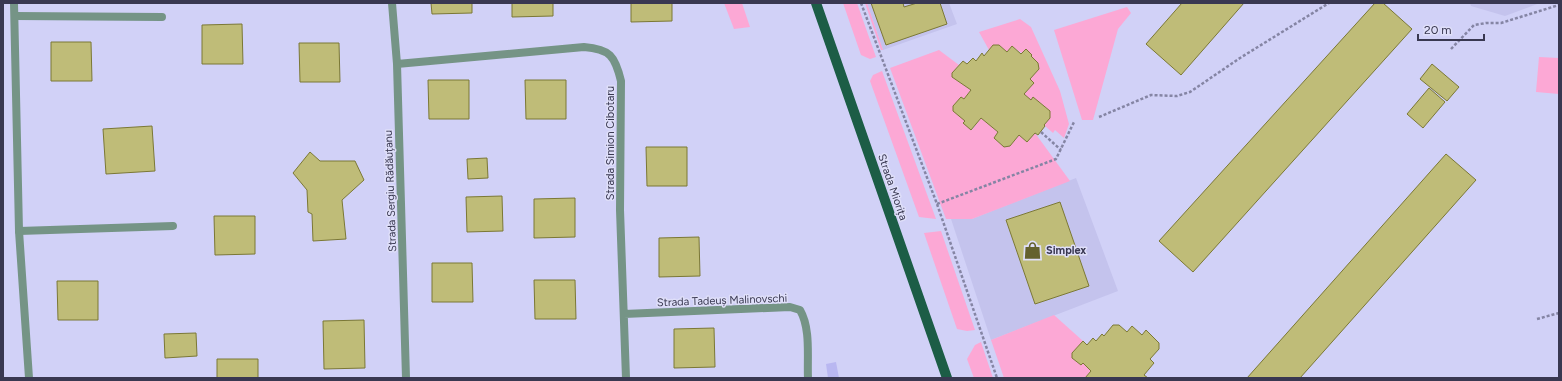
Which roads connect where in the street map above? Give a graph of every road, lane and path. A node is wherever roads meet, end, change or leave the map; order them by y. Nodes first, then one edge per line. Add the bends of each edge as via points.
1 (14, 3) edge
2 (392, 3) edge
3 (816, 3) edge
4 (861, 3) edge
5 (1329, 3) edge
6 (1559, 5) edge
7 (15, 16) junction
8 (162, 17) dead end
9 (1451, 49) dead end
10 (397, 64) junction
11 (1099, 117) dead end
12 (1074, 122) dead end
13 (1041, 132) dead end
14 (1061, 150) junction
15 (937, 204) junction
16 (173, 226) dead end
17 (19, 231) junction
18 (624, 314) junction
19 (1559, 314) edge
20 (1537, 319) dead end
21 (28, 378) edge
22 (406, 378) edge
23 (626, 378) edge
24 (808, 378) edge
25 (947, 378) edge
26 (997, 378) edge

1 - 7 street
2 - 10 street, Strada Sergiu Rădăuțanu
3 - 25 main road, Strada Miorița
4 - 15 path
5 - 11 path via 1190,92 1177,96 1151,95
6 - 9 path via 1501,23 1474,25
7 - 8 street
7 - 17 street
10 - 18 street, Strada Simion Cibotaru via 584,47 599,48 610,54 621,81 620,210
10 - 22 street, Strada Sergiu Rădăuțanu
12 - 14 path
13 - 14 path
14 - 15 path via 1056,159
15 - 26 path
16 - 17 street
17 - 21 street
18 - 23 street, Strada Simion Cibotaru
18 - 24 street, Strada Tadeuș Malinovschi via 790,307 800,310 806,331
19 - 20 path

